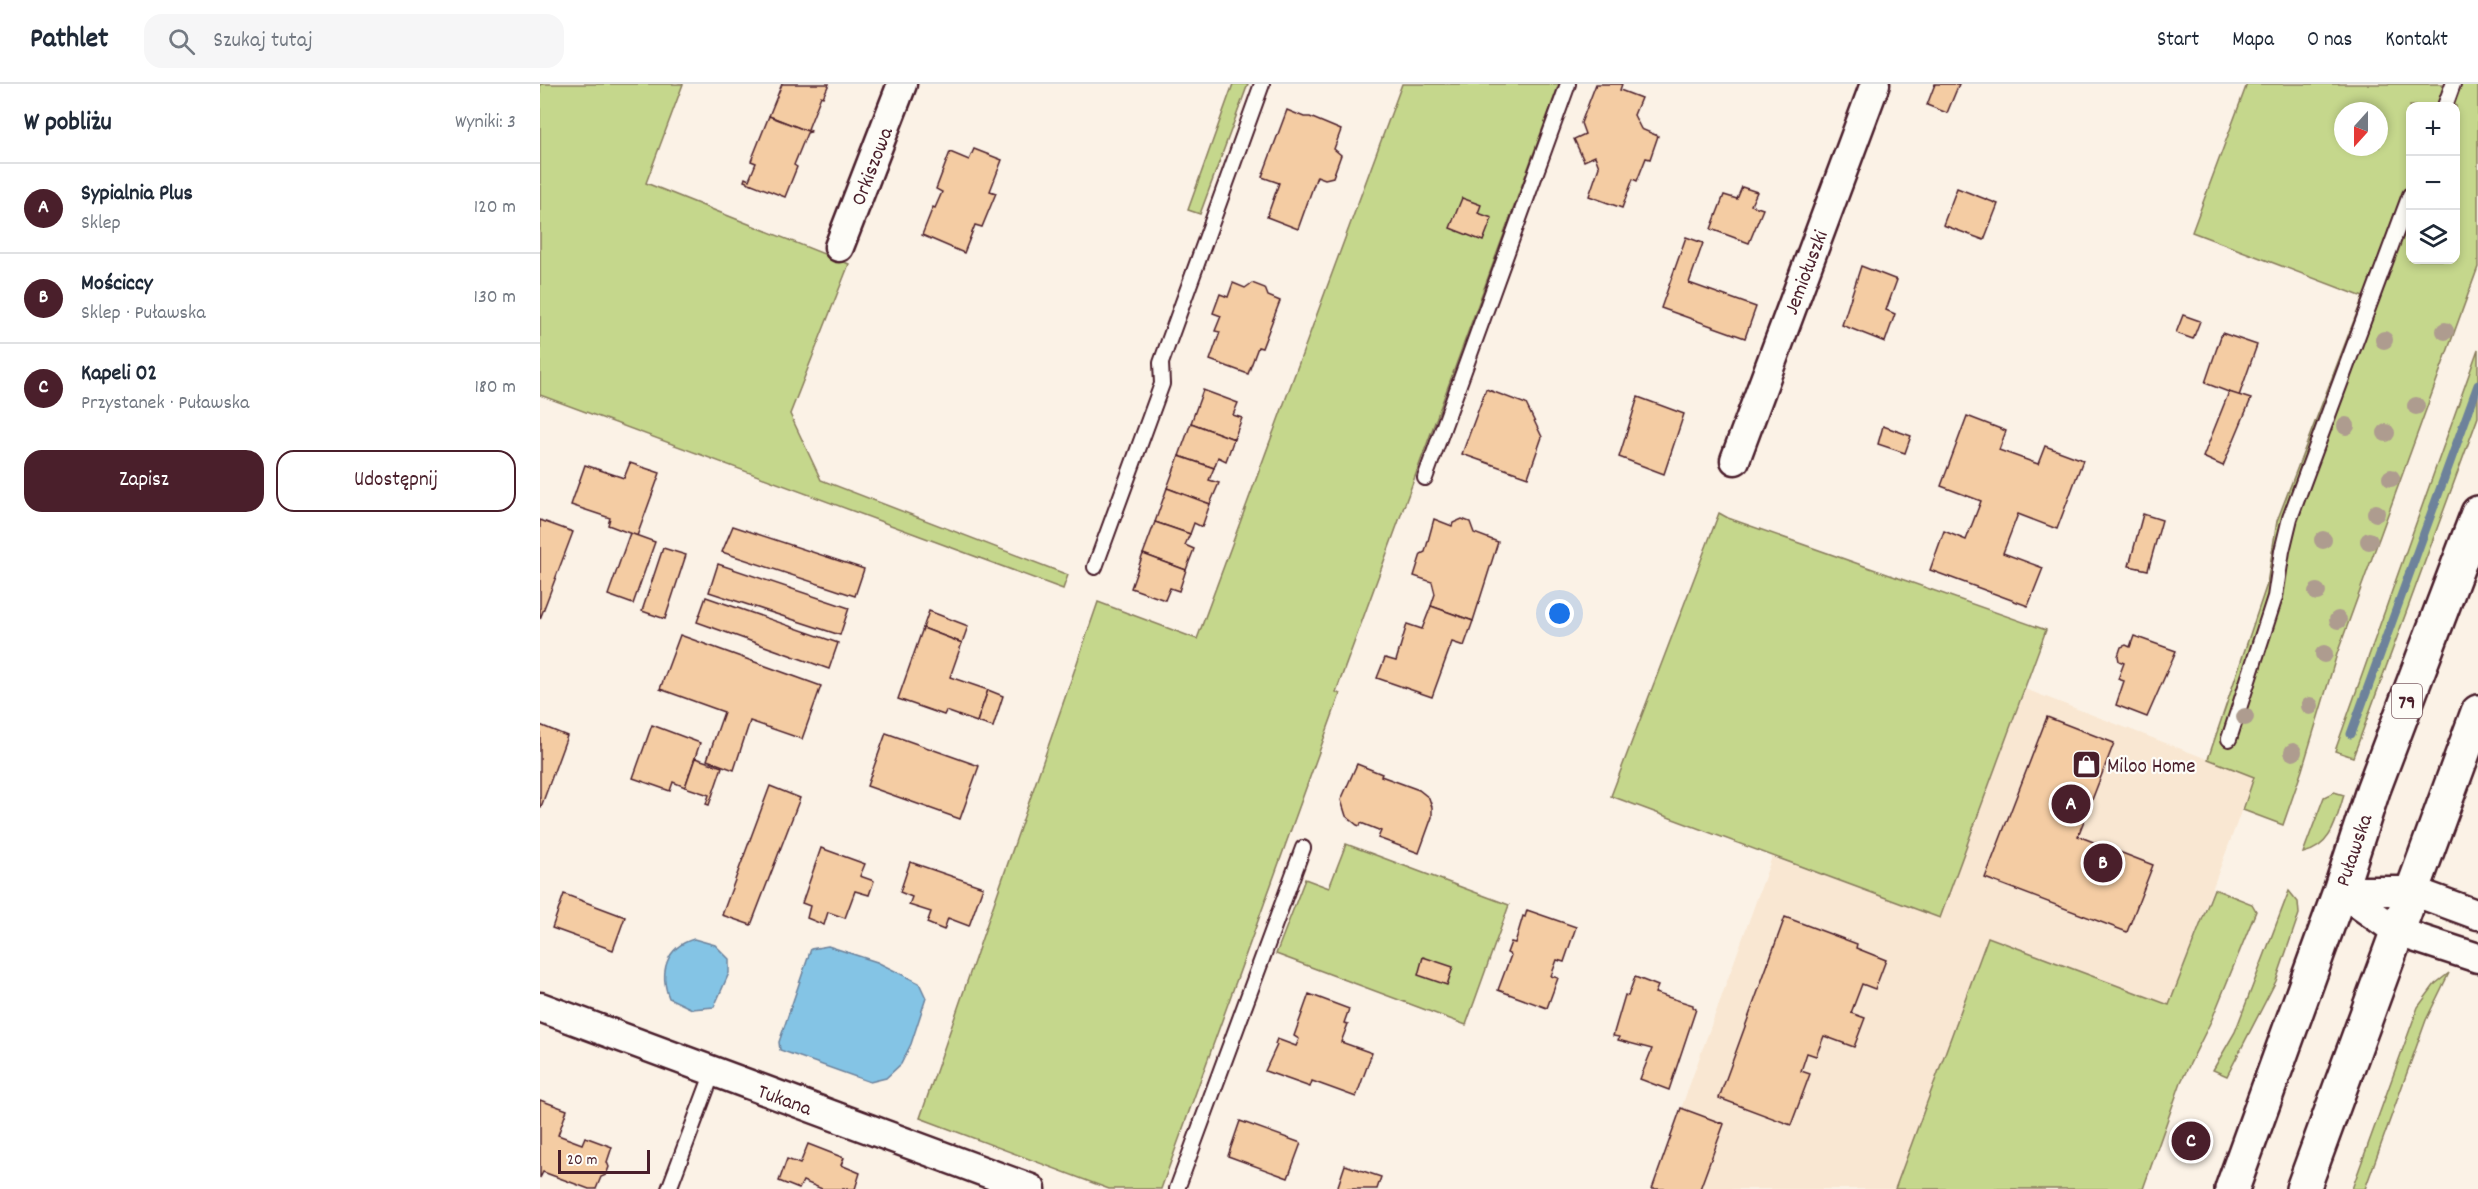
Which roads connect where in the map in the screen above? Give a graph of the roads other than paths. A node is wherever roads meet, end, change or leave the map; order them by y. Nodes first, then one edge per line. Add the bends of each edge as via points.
1 (902, 84) edge
2 (1262, 84) edge
3 (1568, 84) edge
4 (1875, 84) edge
5 (2453, 84) edge
6 (2446, 102) edge
7 (2406, 206) edge
8 (840, 247) dead end
9 (1735, 460) dead end
10 (1425, 478) dead end
11 (2478, 513) edge
12 (1095, 567) dead end
13 (2478, 712) edge
14 (2229, 739) dead end
15 (1303, 848) dead end
16 (2340, 891) junction
17 (2413, 891) junction
18 (2478, 915) edge
19 (2398, 932) junction
20 (2478, 958) edge
21 (540, 1007) edge
22 (713, 1072) junction
23 (669, 1189) edge
24 (1031, 1189) edge
25 (1177, 1189) edge
26 (2232, 1189) edge
27 (2303, 1189) edge

1 - 8 street, Orkiszowa
2 - 12 lane via 1161,363 1162,384
3 - 10 lane
4 - 9 street, Jemiołuszki
5 - 6 lane
7 - 14 lane via 2290,518 2275,597
11 - 16 main road, Puławska / 79 via 2373,790
13 - 17 main road
15 - 25 lane
16 - 17 street
16 - 19 street
16 - 26 main road, Puławska / 79
17 - 18 street
17 - 19 main road
19 - 20 street
19 - 27 main road
21 - 22 street, Tukana
22 - 23 lane
22 - 24 street, Tukana

